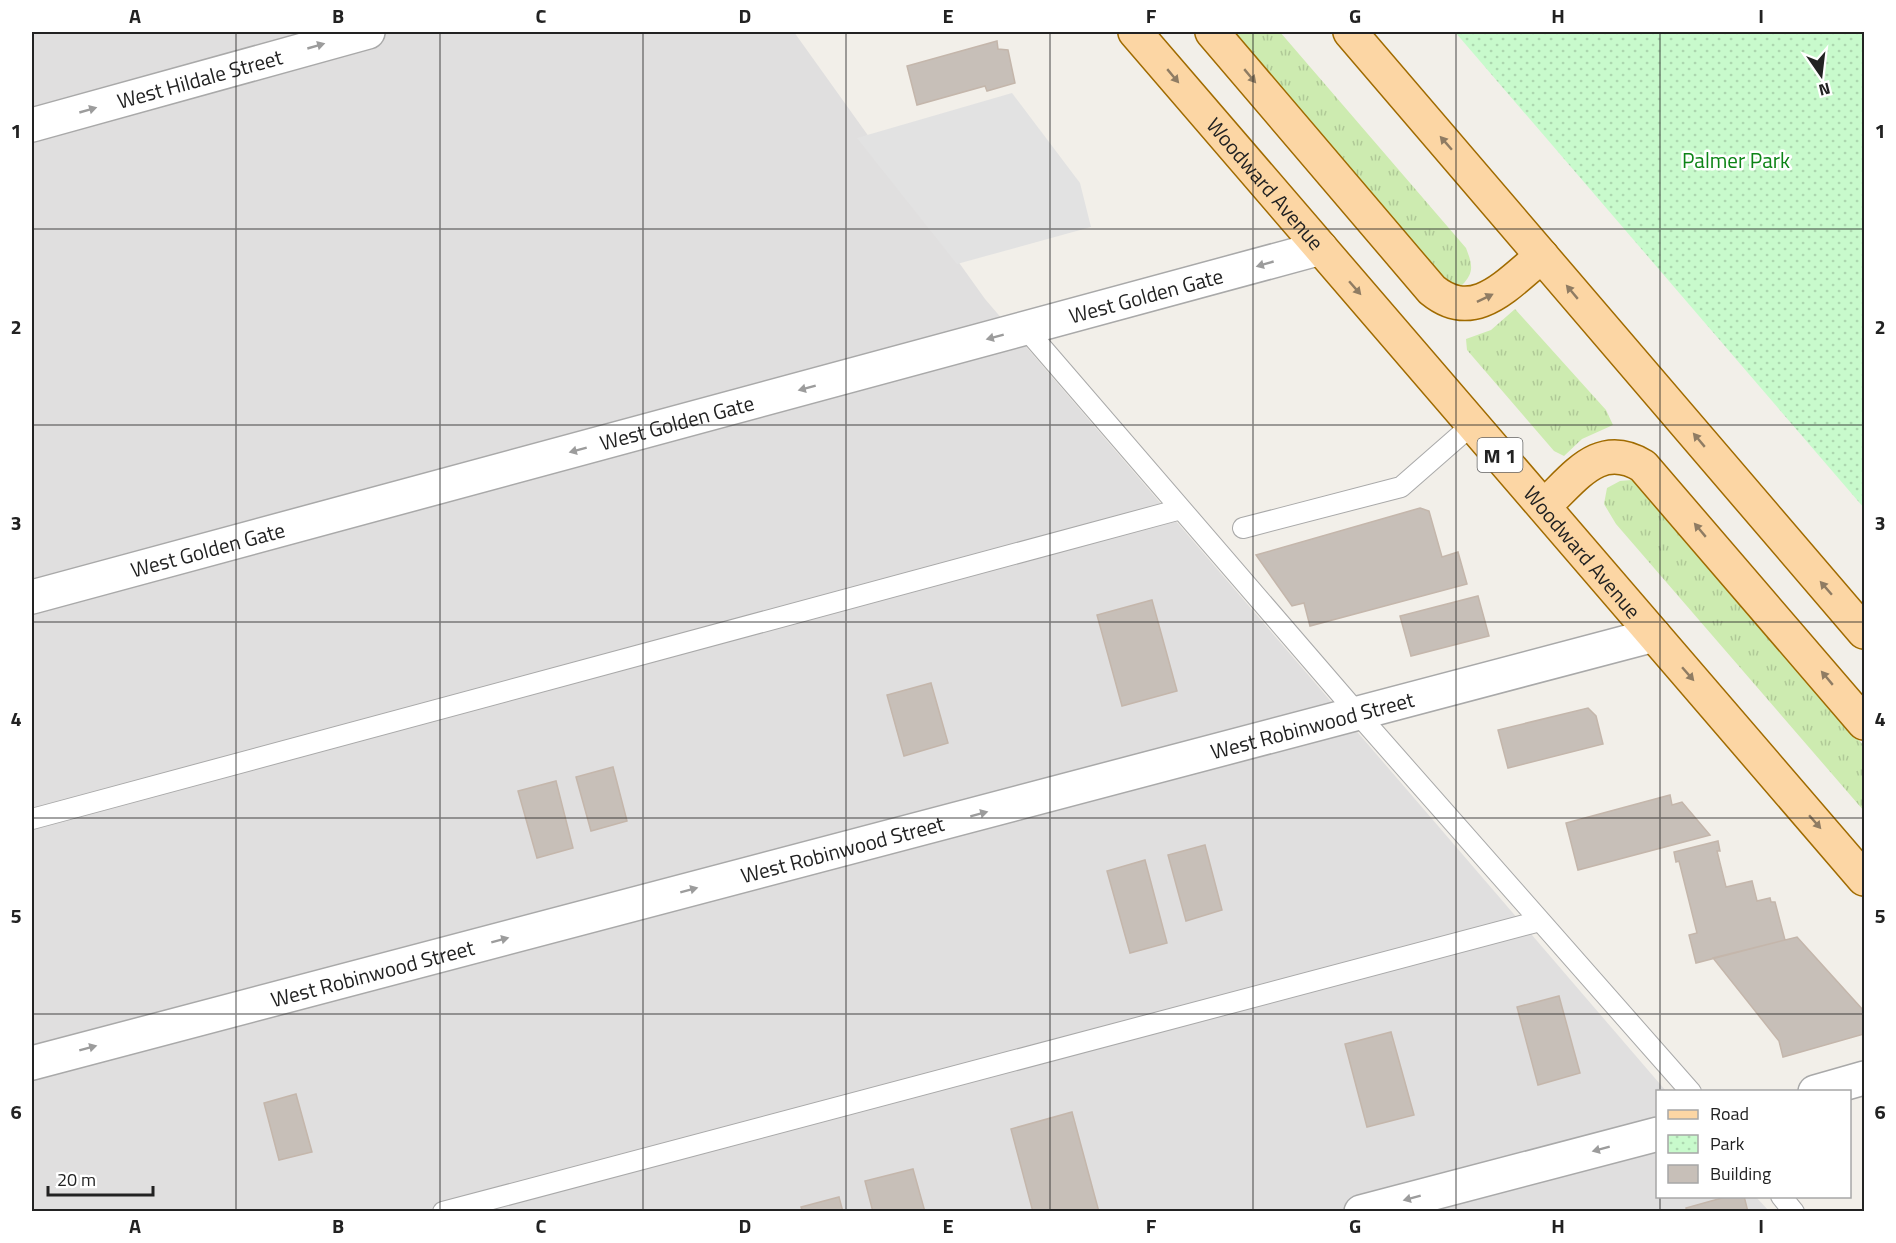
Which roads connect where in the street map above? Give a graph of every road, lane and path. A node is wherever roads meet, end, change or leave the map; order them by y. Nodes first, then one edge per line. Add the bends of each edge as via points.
1 (368, 32) edge
2 (1135, 32) edge
3 (1212, 32) edge
4 (1350, 32) edge
5 (32, 125) edge
6 (1321, 248) junction
7 (1542, 256) junction
8 (1026, 329) junction
9 (1473, 424) junction
10 (1544, 506) junction
11 (1181, 509) junction
12 (1243, 528) dead end
13 (32, 597) edge
14 (1864, 632) edge
15 (1654, 635) junction
16 (1358, 714) junction
17 (1864, 723) edge
18 (32, 819) edge
19 (1864, 879) edge
20 (1540, 921) junction
21 (32, 1063) edge
22 (1864, 1078) edge
23 (1688, 1090) edge
24 (1822, 1090) edge
25 (1656, 1135) edge
26 (1782, 1198) edge
27 (443, 1212) edge
28 (1361, 1212) edge
29 (1794, 1212) edge

5 -> 1 street, West Hildale Street
2 -> 6 main road, Woodward Avenue / M 1
3 -> 7 main road via 1432,290 1444,299 1456,305 1483,301
7 -> 4 main road
6 -> 8 street, West Golden Gate
6 -> 9 main road, Woodward Avenue / M 1
14 -> 7 main road
8 - 11 lane
8 -> 13 street, West Golden Gate
9 - 10 main road, Woodward Avenue / M 1
9 - 12 lane via 1401,487
10 - 15 main road, Woodward Avenue / M 1
17 -> 10 main road via 1643,466 1622,456 1601,458
11 - 16 lane
11 - 18 lane
15 - 16 street, West Robinwood Street
15 -> 19 main road, Woodward Avenue / M 1
16 - 20 lane
21 -> 16 street, West Robinwood Street
20 - 23 lane
20 - 27 lane
22 - 24 street
25 -> 28 street
26 - 29 lane

